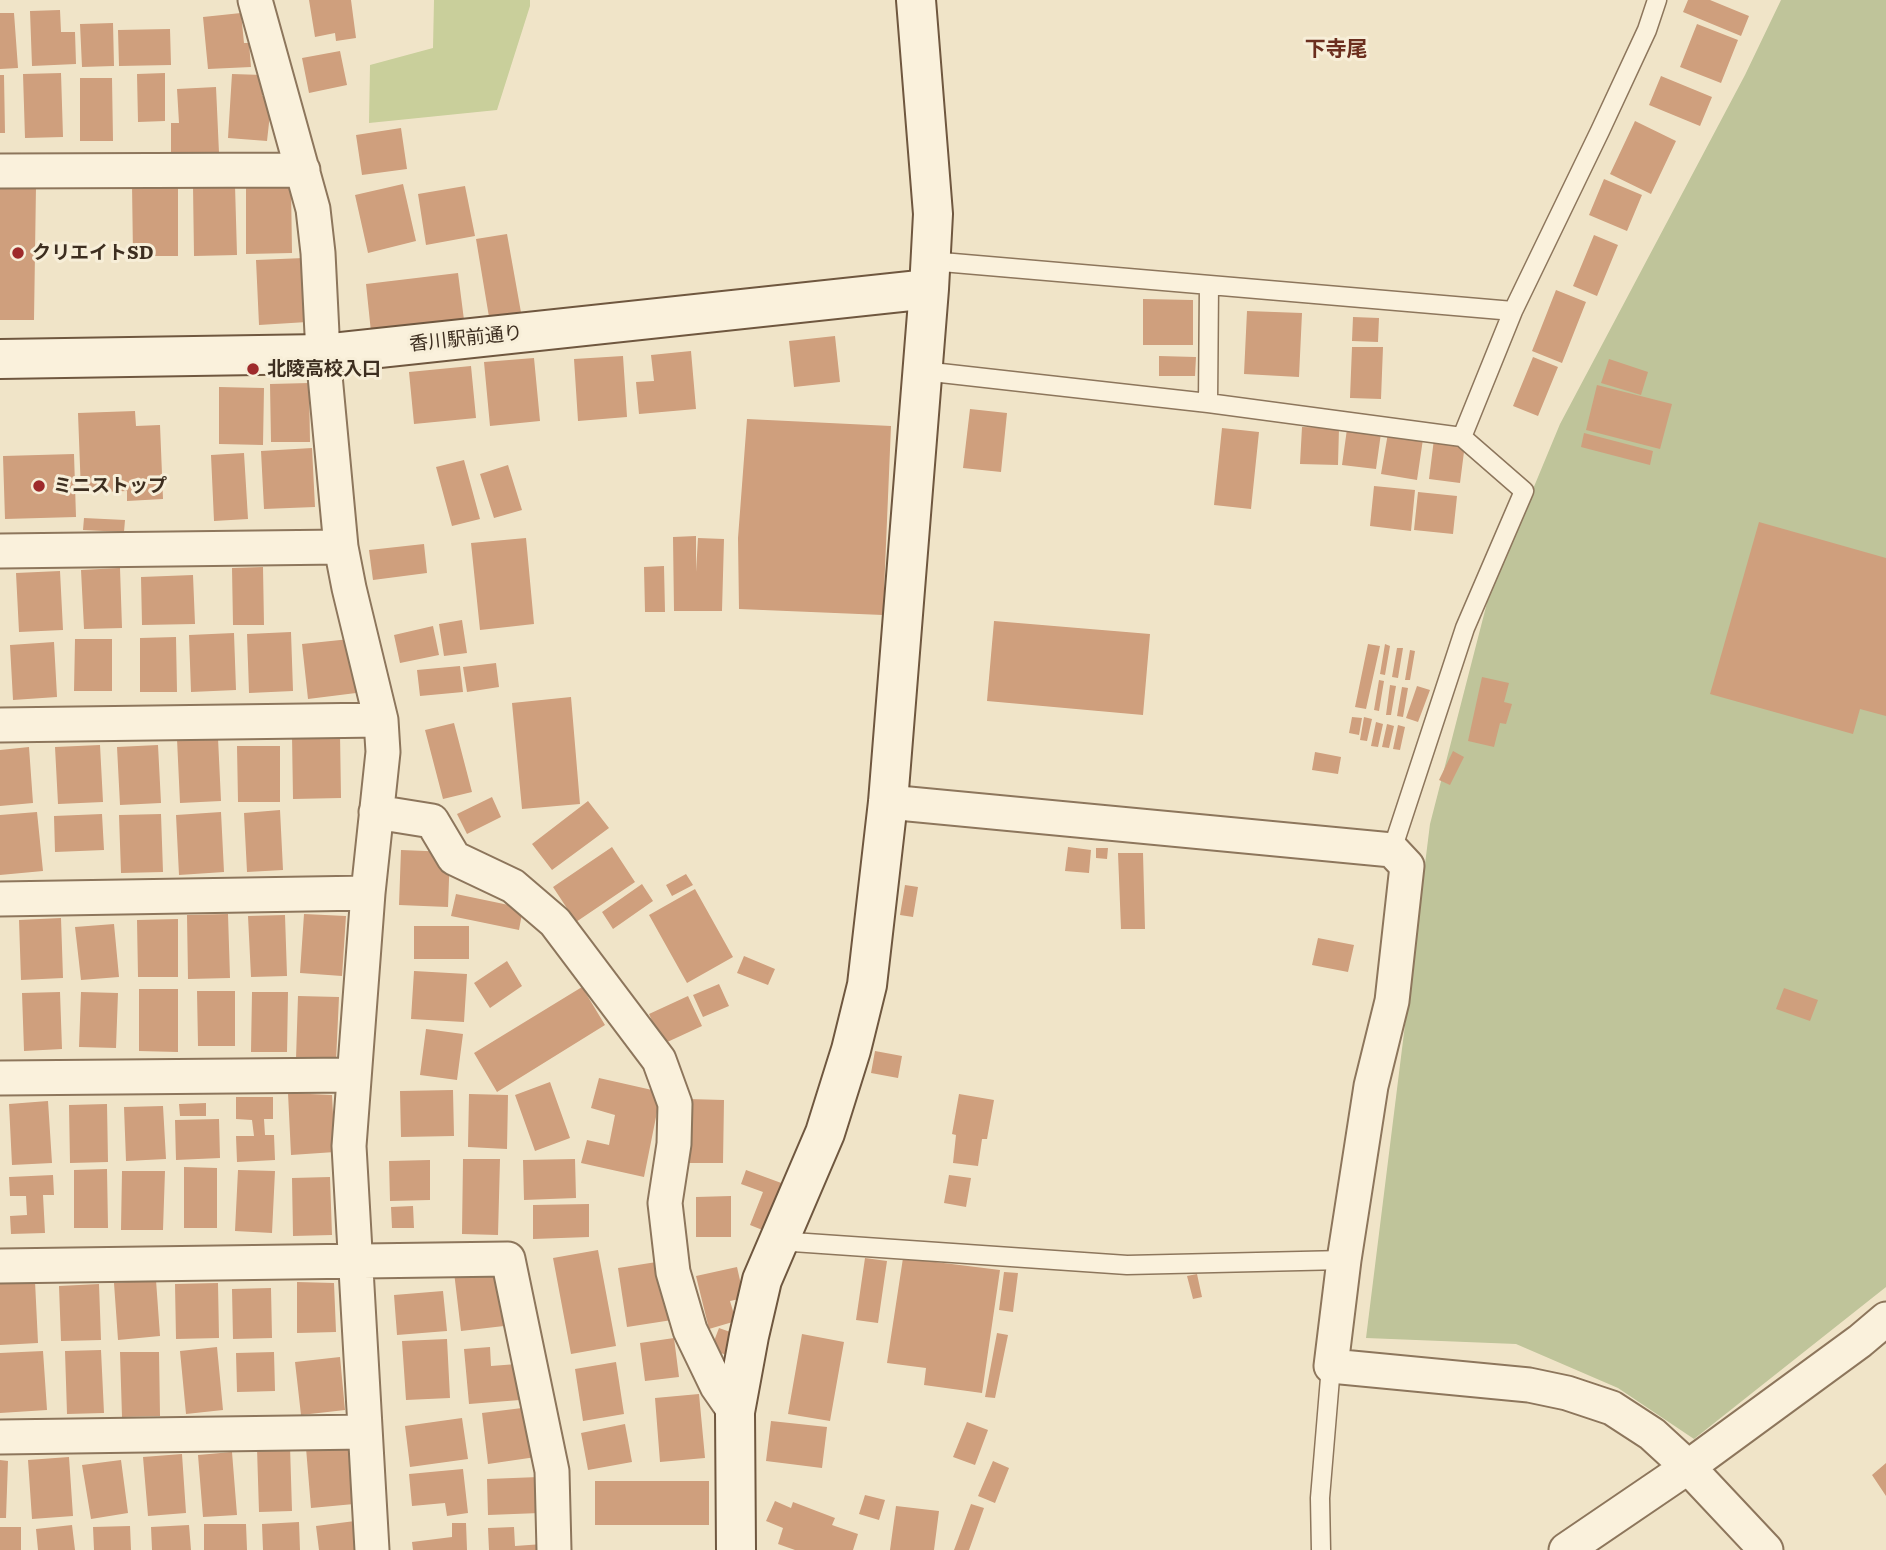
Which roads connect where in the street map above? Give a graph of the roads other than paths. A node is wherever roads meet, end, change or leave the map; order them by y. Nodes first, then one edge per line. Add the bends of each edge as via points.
1 (255, 0) edge
2 (916, 0) edge
3 (1657, 0) edge
4 (303, 170) junction
5 (0, 171) edge
6 (930, 275) junction
7 (1209, 285) junction
8 (1513, 311) junction
9 (323, 355) junction
10 (0, 359) edge
11 (923, 371) junction
12 (1208, 403) junction
13 (1462, 437) junction
14 (341, 547) junction
15 (0, 551) edge
16 (381, 720) junction
17 (0, 725) edge
18 (888, 802) junction
19 (376, 812) junction
20 (1392, 850) junction
21 (368, 892) junction
22 (0, 899) edge
23 (353, 1074) junction
24 (0, 1078) edge
25 (778, 1241) junction
26 (355, 1260) junction
27 (1344, 1261) junction
28 (0, 1266) edge
29 (1886, 1319) edge
30 (1331, 1366) junction
31 (735, 1412) junction
32 (365, 1432) junction
33 (0, 1437) edge
34 (1688, 1467) junction
35 (372, 1550) edge
36 (554, 1550) edge
37 (736, 1550) edge
38 (1321, 1550) edge
39 (1566, 1550) edge
40 (1766, 1550) edge

1 - 4 street
2 - 6 street via 933,214
3 - 8 lane via 1647,30
4 - 5 street
4 - 9 street via 318,253
6 - 7 lane
6 - 9 street, 香川駅前通り
6 - 11 street
7 - 8 lane
7 - 12 lane
8 - 13 lane
9 - 10 street, 香川駅前通り
9 - 14 street
11 - 12 lane
11 - 18 street
12 - 13 lane
13 - 20 lane via 1524,491 1465,628
14 - 15 street
14 - 16 street
16 - 17 street
16 - 19 street via 383,752
18 - 20 street
18 - 25 street via 867,985 851,1050 825,1133
19 - 21 street
19 - 31 street via 432,821 454,858 513,886 555,922 659,1060 676,1104 665,1203 673,1272 690,1330
20 - 27 street via 1407,866 1392,1001 1371,1086
21 - 22 street
21 - 23 street
23 - 24 street
23 - 26 street via 349,1146
25 - 27 lane via 1126,1265
25 - 31 street via 762,1280
26 - 28 street
26 - 32 street
26 - 36 street via 508,1259 552,1471
27 - 30 street
29 - 34 street
30 - 34 street via 1530,1385 1567,1393 1612,1408 1652,1434
30 - 38 lane via 1320,1498
31 - 37 street
32 - 33 street
32 - 35 street
34 - 39 street
34 - 40 street

